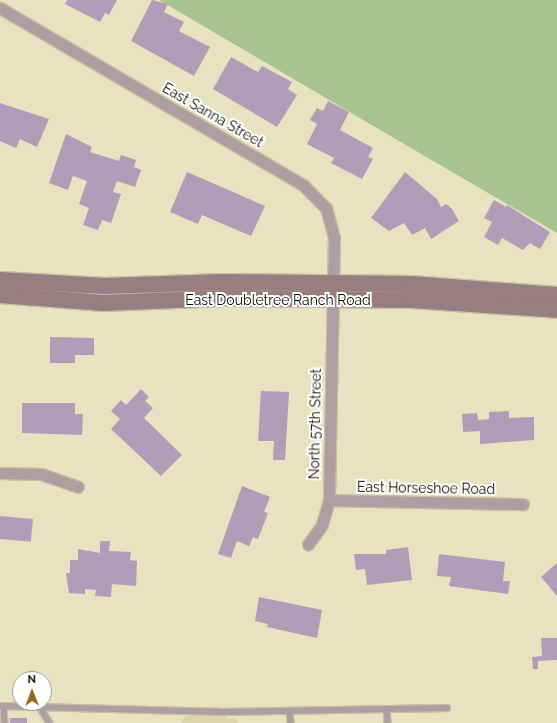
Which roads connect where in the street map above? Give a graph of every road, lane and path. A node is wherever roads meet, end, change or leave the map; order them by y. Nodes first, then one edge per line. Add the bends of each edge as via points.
1 (0, 8) edge
2 (0, 280) edge
3 (332, 282) junction
4 (0, 295) edge
5 (557, 295) edge
6 (469, 296) junction
7 (332, 300) junction
8 (557, 310) edge
9 (0, 473) edge
10 (78, 487) dead end
11 (329, 500) junction
12 (524, 504) dead end
13 (308, 544) dead end
14 (2, 706) edge
15 (12, 706) edge
16 (52, 706) edge
17 (447, 708) dead end
18 (387, 709) junction
19 (43, 711) edge
20 (290, 711) junction
21 (5, 723) edge
22 (50, 723) edge
23 (291, 723) edge
24 (388, 723) edge

1 - 3 street, East Sanna Street via 314,193 326,208 331,222
2 - 3 main road, East Doubletree Ranch Road via 105,286
3 - 6 main road, East Doubletree Ranch Road
3 - 7 street, East Sanna Street
4 - 7 main road, East Doubletree Ranch Road via 104,303 225,298
5 - 6 main road, East Doubletree Ranch Road
6 - 7 main road, East Doubletree Ranch Road
6 - 8 main road, East Doubletree Ranch Road
7 - 11 street, North 57th Street
9 - 10 street via 41,474
11 - 12 street, East Horseshoe Road
11 - 13 street, North 57th Street via 322,525
14 - 15 lane
14 - 21 lane
16 - 20 lane via 175,712
17 - 18 lane
18 - 20 lane
18 - 24 lane
19 - 22 lane
20 - 23 lane

